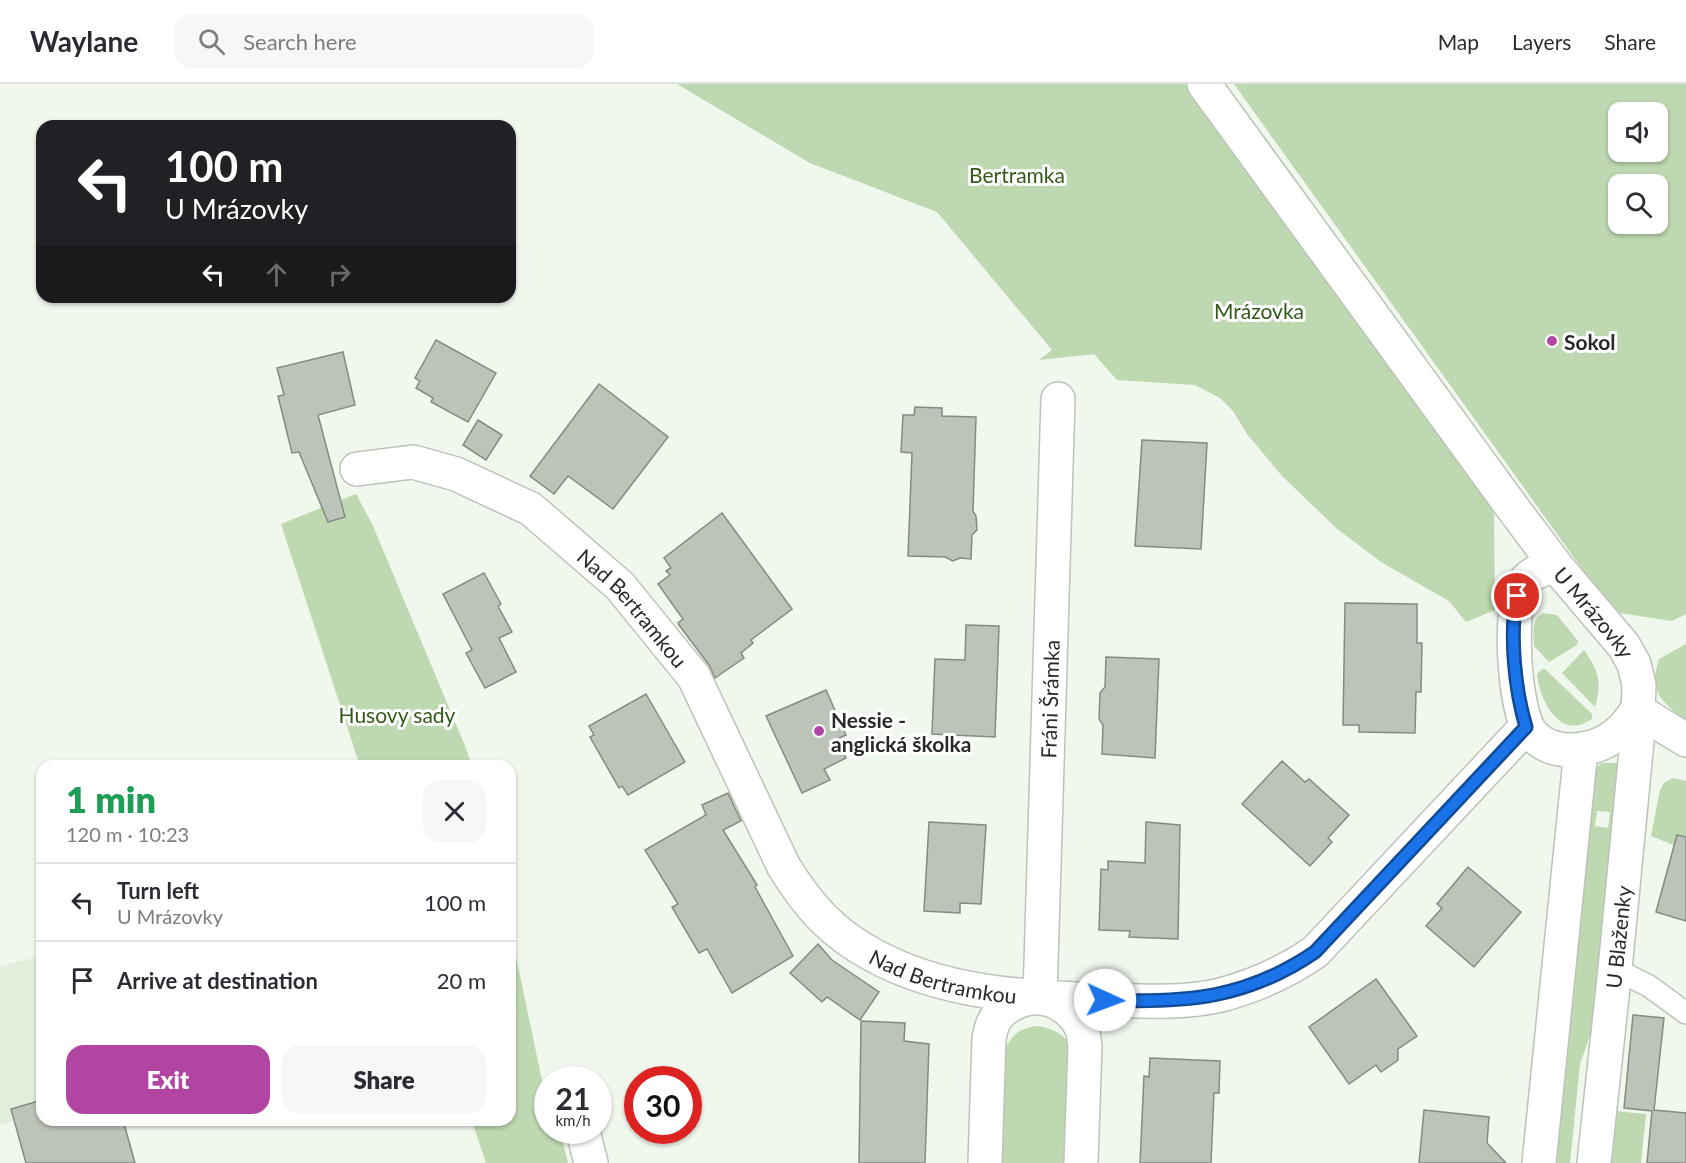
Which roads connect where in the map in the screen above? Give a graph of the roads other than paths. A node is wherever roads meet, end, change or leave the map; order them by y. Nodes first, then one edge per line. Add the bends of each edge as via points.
1 (1204, 84) edge
2 (1058, 399) dead end
3 (357, 469) dead end
4 (1557, 567) junction
5 (1636, 710) junction
6 (1526, 727) junction
7 (1686, 740) edge
8 (1581, 749) junction
9 (1615, 969) junction
10 (1040, 997) junction
11 (1686, 1013) edge
12 (586, 1144) edge
13 (591, 1163) edge
14 (985, 1163) edge
15 (1081, 1163) edge
16 (1539, 1163) edge
17 (1594, 1163) edge

1 - 4 street
2 - 10 street, Fráni Šrámka
3 - 10 street, Nad Bertramkou via 413,462 456,474 531,509 620,586 694,677 775,850 800,893 822,919 873,956 931,980
4 - 5 street, U Mrázovky via 1603,619 1634,664 1639,685
4 - 6 street, U Mrázovky via 1527,578 1515,606 1516,668
5 - 7 street
5 - 8 street via 1622,732
5 - 9 street, U Blaženky via 1637,741
6 - 8 street via 1549,747
6 - 10 street, Nad Bertramkou via 1315,952 1296,965 1250,986 1185,1000
8 - 16 street
9 - 11 lane
9 - 17 street, U Blaženky
10 - 14 street via 1009,1006 993,1024 989,1038
10 - 15 street via 1068,1010 1083,1029
12 - 13 street

